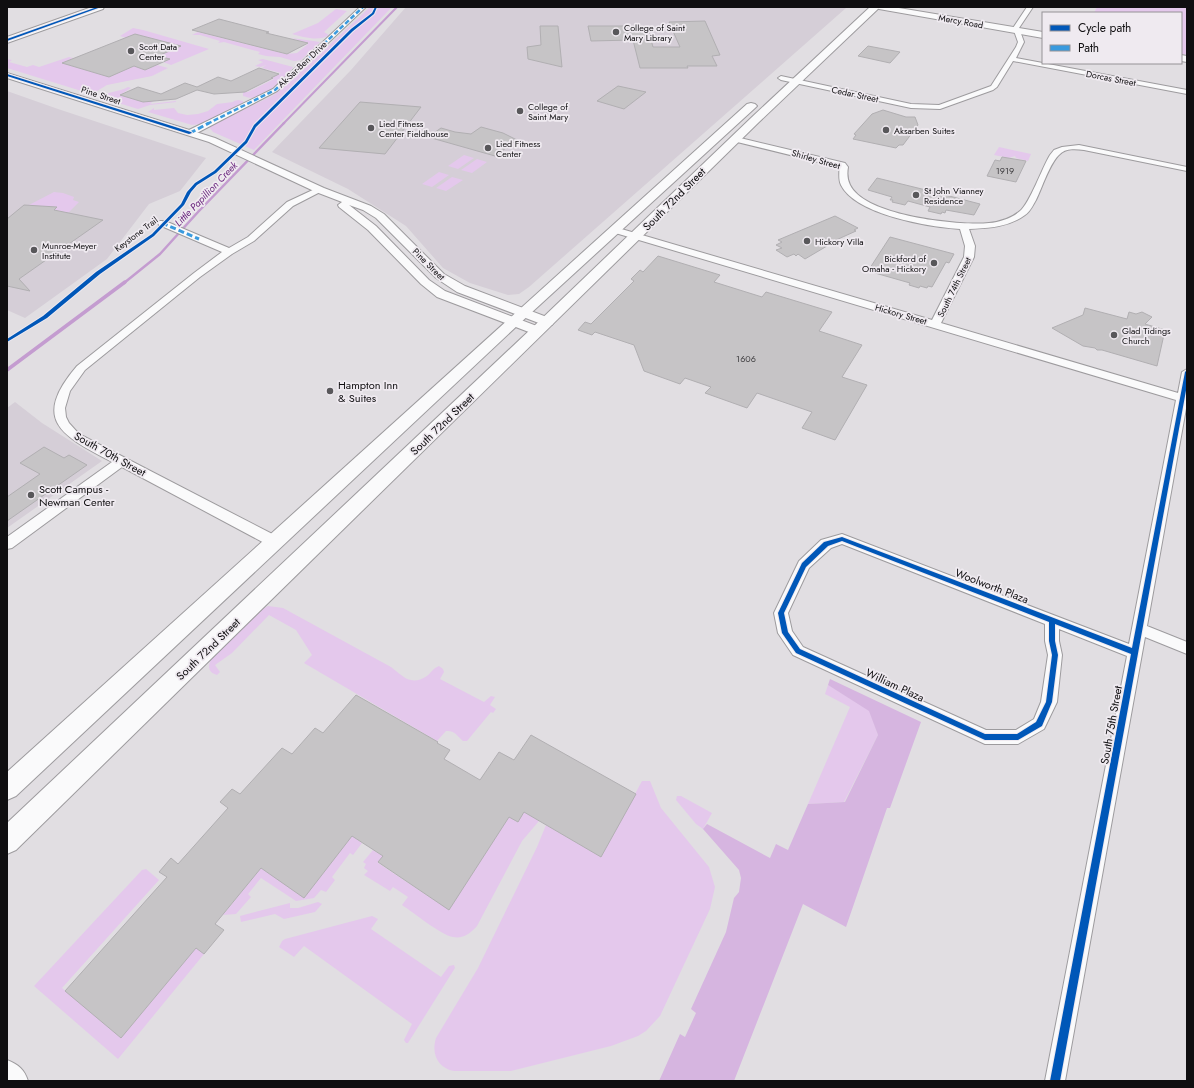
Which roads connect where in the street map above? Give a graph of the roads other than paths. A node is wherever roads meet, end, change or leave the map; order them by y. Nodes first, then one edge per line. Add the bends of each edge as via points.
1 (100, 7) edge
2 (363, 7) edge
3 (875, 7) edge
4 (879, 7) edge
5 (900, 7) edge
6 (1030, 7) edge
7 (1016, 29) junction
8 (1042, 34) edge
9 (7, 40) edge
10 (1012, 59) junction
11 (790, 70) dead end
12 (7, 75) edge
13 (778, 81) joint
14 (796, 82) junction
15 (1187, 92) edge
16 (759, 99) dead end
17 (190, 133) junction
18 (736, 139) junction
19 (1187, 169) edge
20 (320, 190) junction
21 (162, 223) dead end
22 (964, 226) junction
23 (615, 230) junction
24 (636, 237) junction
25 (229, 252) junction
26 (519, 317) junction
27 (935, 324) junction
28 (543, 327) junction
29 (1187, 372) edge
30 (1184, 398) edge
31 (122, 461) junction
32 (275, 542) junction
33 (7, 544) edge
34 (1052, 620) junction
35 (1139, 630) junction
36 (1187, 648) edge
37 (798, 651) joint
38 (1134, 652) junction
39 (7, 788) edge
40 (7, 841) edge
41 (7, 1075) edge
42 (12, 1081) edge
43 (1055, 1081) edge

1 - 9 main road
2 - 17 street, Ak-Sar-Ben Drive via 274,90
3 - 14 main road, South 72nd Street
4 - 7 main road, Mercy Road
5 - 7 main road, Mercy Road
6 - 7 street
7 - 8 main road, Mercy Road
7 - 10 street, Cedar Street via 1021,44
10 - 14 street, Cedar Street via 994,87 946,105 930,108
10 - 15 street, Dorcas Street
11 - 13 main road
12 - 17 street, Pine Street
13 - 14 street, Cedar Street
14 - 18 main road, South 72nd Street
16 - 23 main road, South 72nd Street
17 - 20 street, Pine Street
18 - 22 street, Shirley Street via 842,165 846,188 873,207 925,222
18 - 24 main road, South 72nd Street
19 - 22 street via 1092,149 1069,148 1055,153 1029,205 1013,220 998,224
20 - 25 street, South 70th Street via 290,204 251,239
20 - 26 street, Pine Street via 372,228 434,289 457,301
21 - 25 street
22 - 27 street, South 74th Street via 970,246 969,257
23 - 24 street, Hickory Street
23 - 26 main road, South 72nd Street
24 - 27 street, Hickory Street
24 - 28 main road, South 72nd Street
25 - 31 street, South 70th Street via 87,363 68,383 61,398 60,412 64,425 72,434
26 - 28 street, Pine Street
26 - 32 main road, South 72nd Street
27 - 30 street, Hickory Street
28 - 40 main road, South 72nd Street
29 - 30 street, South 75th Street
30 - 35 street, South 75th Street
31 - 32 street, South 70th Street
31 - 33 street
32 - 39 main road, South 72nd Street
34 - 37 street, Woolworth Plaza via 842,539 826,544 804,565 781,613 785,633
34 - 37 street, William Plaza via 1055,656 1048,702 1039,724 1018,737 984,737
34 - 38 street, Woolworth Plaza
35 - 36 street
35 - 38 street, South 75th Street
38 - 43 street, South 75th Street
41 - 42 main road

